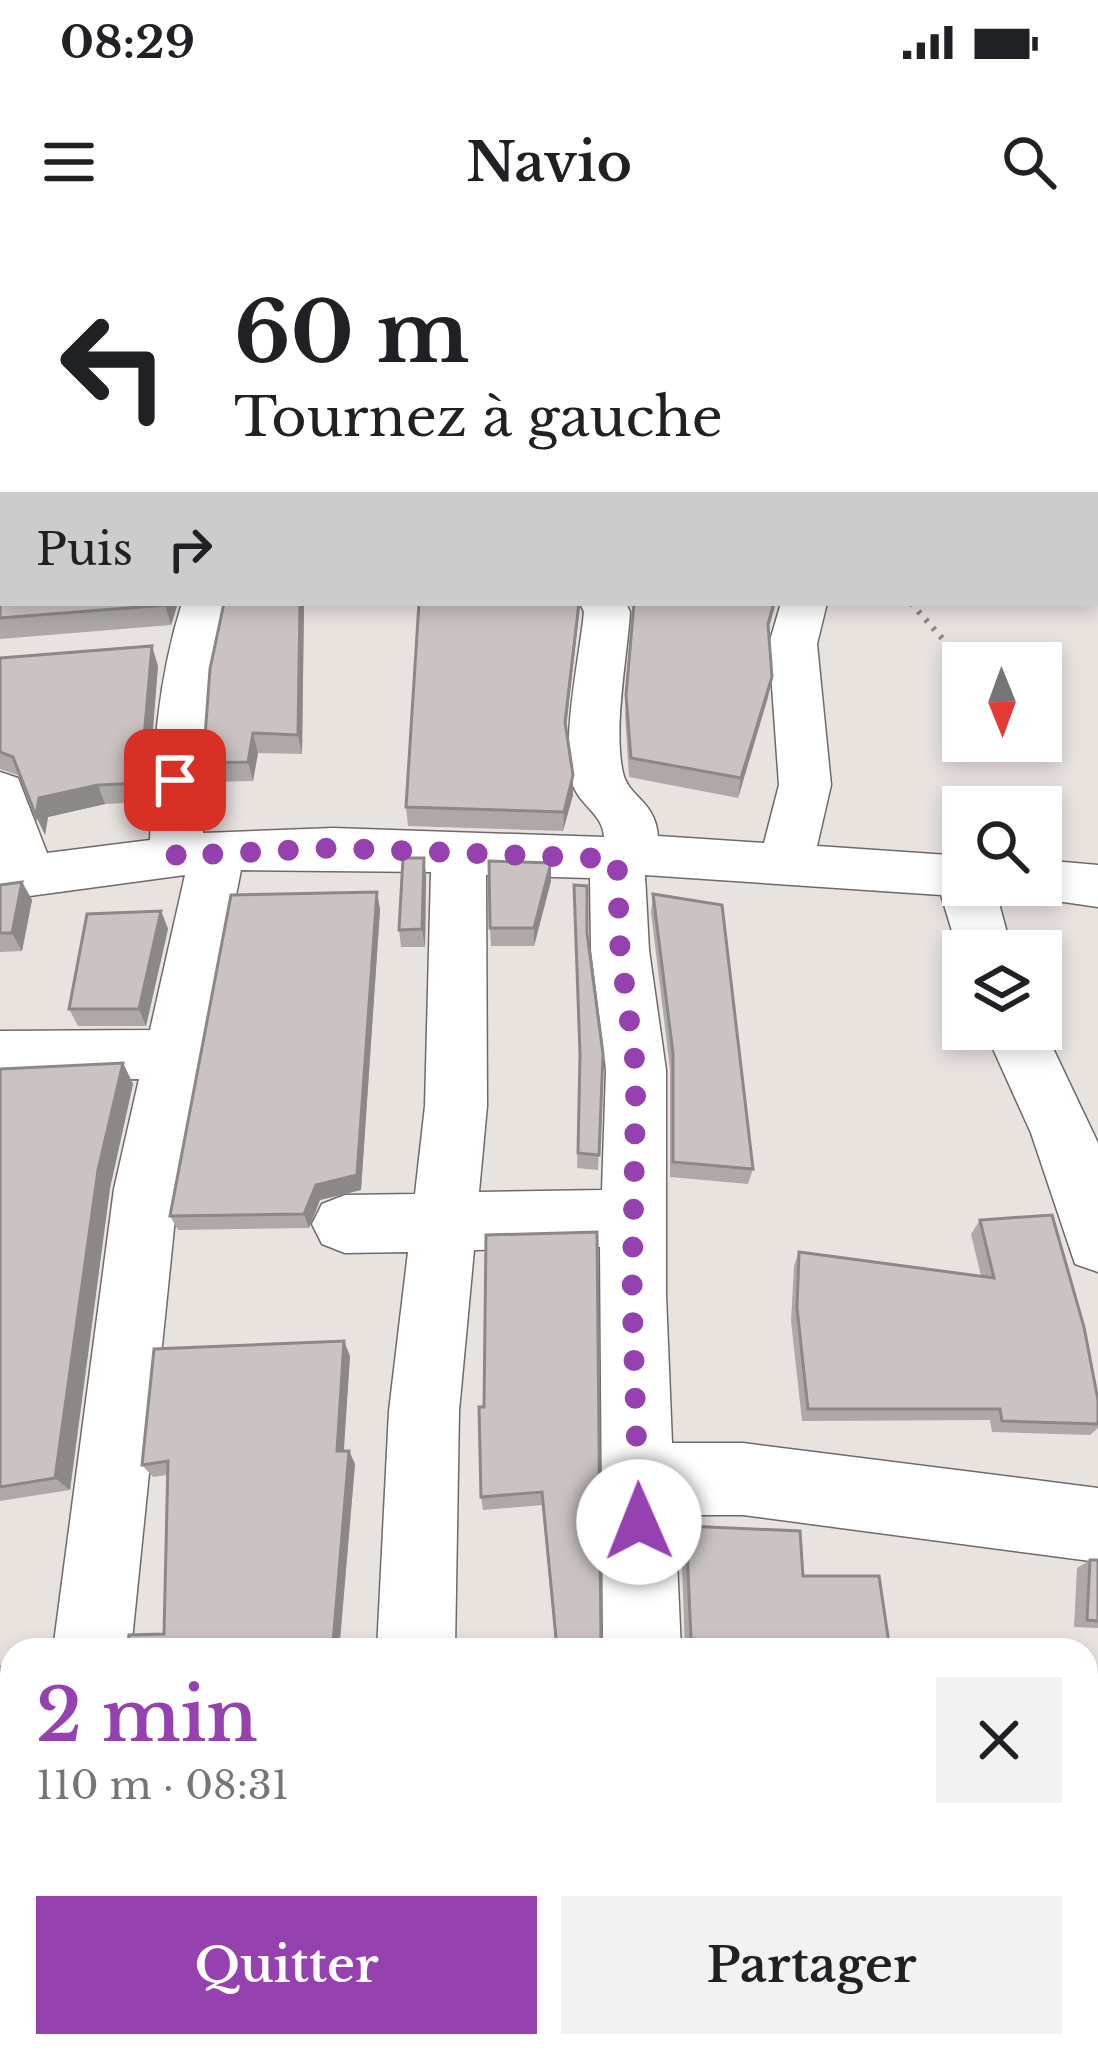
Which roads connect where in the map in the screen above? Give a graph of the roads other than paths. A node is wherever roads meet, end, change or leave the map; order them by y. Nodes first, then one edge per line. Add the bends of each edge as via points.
1 (604, 606) edge
2 (803, 606) edge
3 (182, 631) edge
4 (0, 791) edge
5 (459, 853) junction
6 (197, 854) junction
7 (625, 857) junction
8 (784, 865) junction
9 (942, 875) edge
10 (14, 877) edge
11 (1062, 883) edge
12 (1098, 886) edge
13 (1025, 1050) edge
14 (173, 1054) junction
15 (0, 1056) edge
16 (632, 1218) junction
17 (444, 1220) junction
18 (345, 1224) dead end
19 (1098, 1243) edge
20 (638, 1479) junction
21 (1098, 1525) edge
22 (93, 1638) edge
23 (416, 1638) edge
24 (642, 1638) edge

1 - 7 street via 595,754 599,786 630,817
2 - 8 street via 793,644 805,785
3 - 6 street via 180,828
4 - 10 street
5 - 6 street
5 - 7 street
5 - 17 street via 456,1106
6 - 10 street
6 - 14 street
7 - 8 street
7 - 16 street via 620,950 638,1156
8 - 9 street
11 - 12 street
13 - 19 street via 1089,1202
14 - 15 street
14 - 22 street via 146,1189
16 - 17 street
16 - 20 street
17 - 18 street
17 - 23 street via 424,1411
20 - 21 street via 743,1479
20 - 24 street

